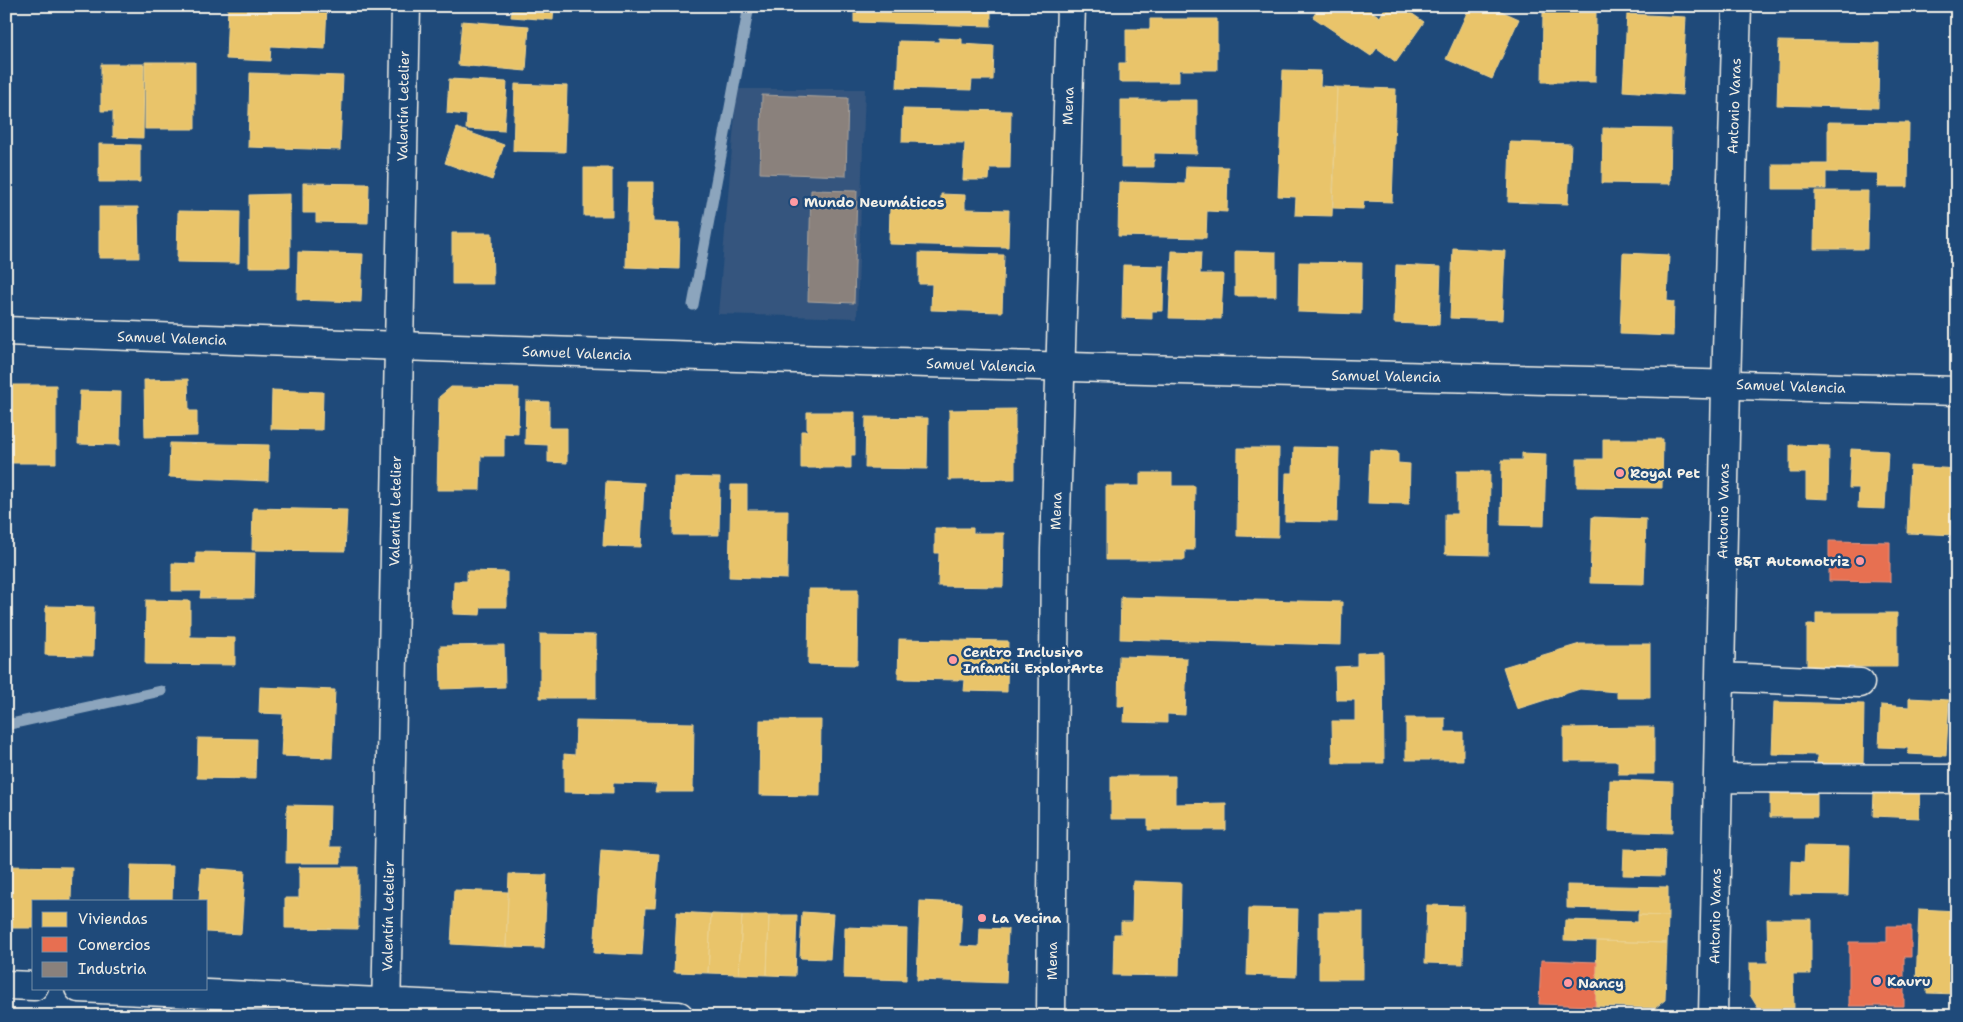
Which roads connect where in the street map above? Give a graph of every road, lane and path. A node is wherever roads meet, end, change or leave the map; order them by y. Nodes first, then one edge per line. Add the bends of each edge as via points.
1 (406, 6) edge
2 (1071, 6) edge
3 (1737, 6) edge
4 (6, 331) edge
5 (399, 347) junction
6 (1060, 367) junction
7 (1726, 385) junction
8 (1957, 391) edge
9 (1720, 677) junction
10 (1860, 683) dead end
11 (1718, 778) junction
12 (1957, 780) edge
13 (6, 985) edge
14 (32, 986) edge
15 (108, 990) edge
16 (386, 1009) edge
17 (679, 1016) edge
18 (1052, 1016) edge
19 (1713, 1016) edge

1 - 5 street, Valentín Letelier
2 - 6 street, Mena
3 - 7 street, Antonio Varas
4 - 5 street, Samuel Valencia
5 - 6 street, Samuel Valencia
5 - 16 street, Valentín Letelier
6 - 7 street, Samuel Valencia
6 - 18 street, Mena via 1055,550
7 - 8 street, Samuel Valencia
7 - 9 street, Antonio Varas
9 - 10 street
9 - 11 street, Antonio Varas
11 - 12 street
11 - 19 street, Antonio Varas
13 - 14 street
15 - 16 street
16 - 17 street

